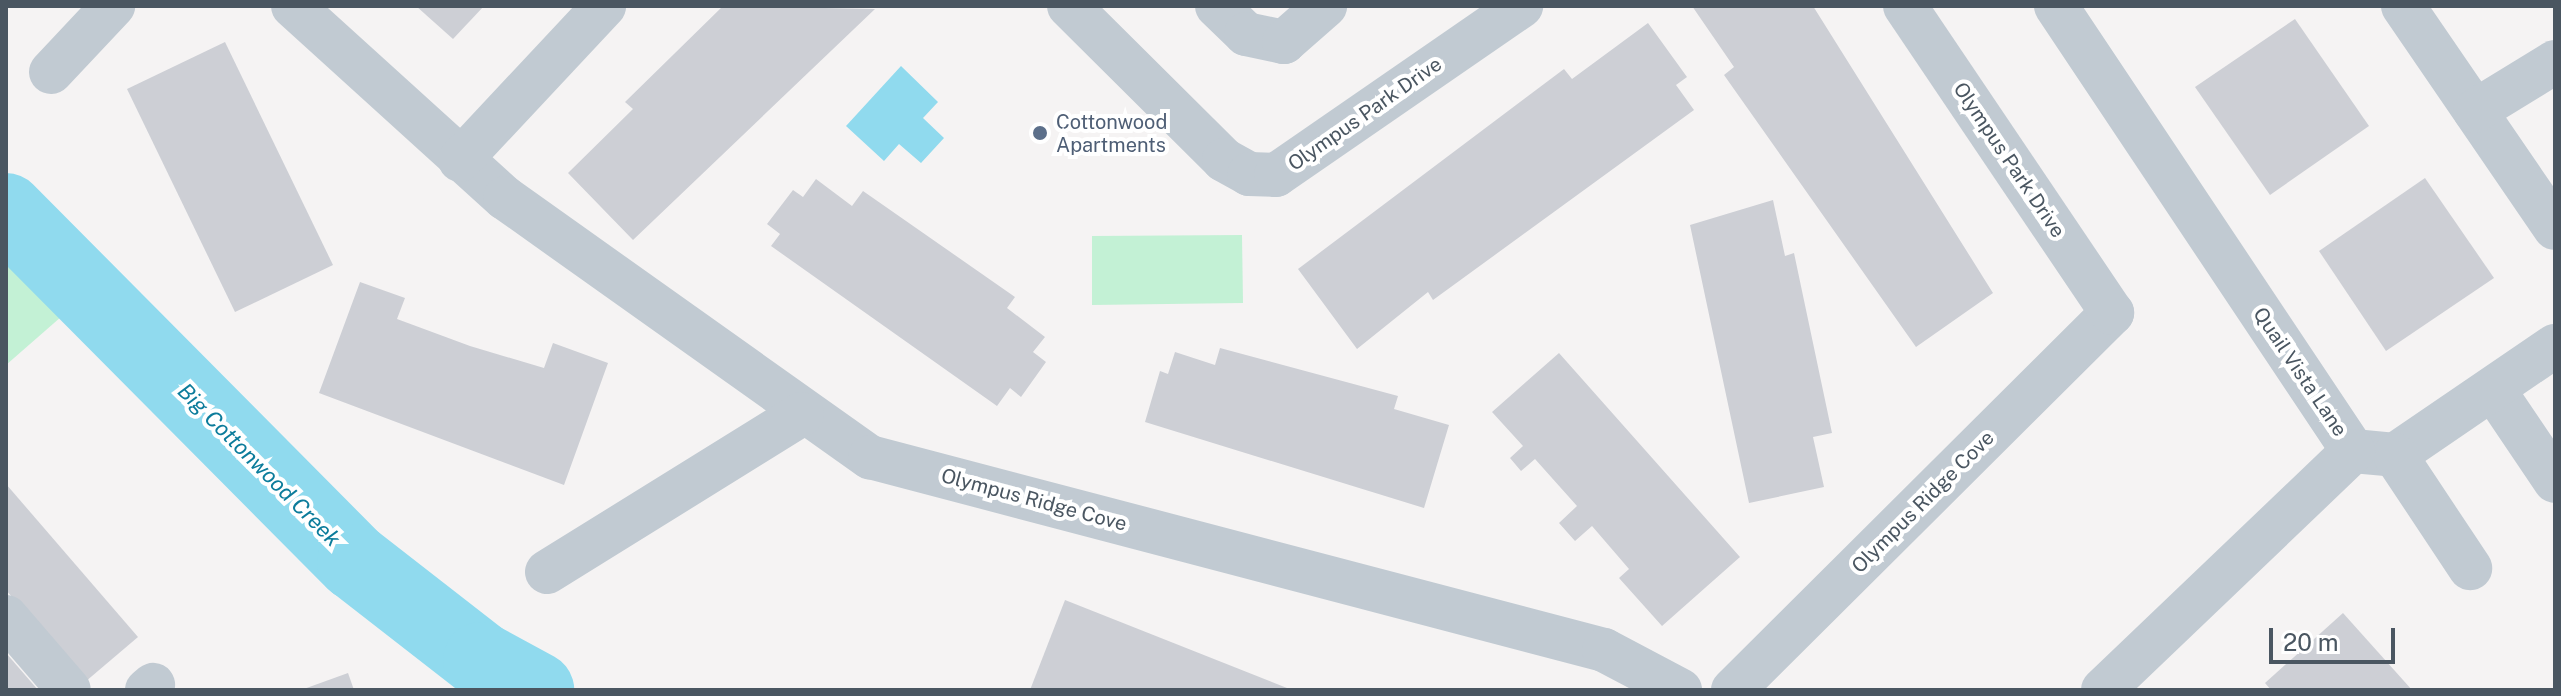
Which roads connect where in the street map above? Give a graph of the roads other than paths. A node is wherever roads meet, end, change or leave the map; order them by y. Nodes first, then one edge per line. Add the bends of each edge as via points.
1 (113, 6) edge
2 (293, 6) edge
3 (604, 6) edge
4 (1069, 6) edge
5 (1217, 6) edge
6 (1325, 6) edge
7 (1521, 6) edge
8 (1905, 6) edge
9 (2056, 6) edge
10 (2403, 6) edge
11 (2555, 62) edge
12 (51, 72) dead end
13 (2475, 111) junction
14 (460, 160) junction
15 (2555, 228) edge
16 (2112, 313) joint
17 (2555, 346) edge
18 (2493, 389) junction
19 (802, 414) junction
20 (2374, 453) junction
21 (2555, 481) edge
22 (2470, 568) dead end
23 (547, 572) dead end
24 (6, 617) edge
25 (69, 690) edge
26 (1680, 690) edge
27 (1733, 690) edge
28 (2103, 690) edge

1 - 12 street
2 - 14 street, Olympus Ridge Cove
3 - 14 street
4 - 7 street, Olympus Park Drive via 1224,160 1249,174 1276,175
5 - 6 street via 1246,34 1284,42
8 - 16 street, Olympus Park Drive
9 - 20 street, Quail Vista Lane
10 - 13 street
11 - 13 street
13 - 15 street
14 - 19 street, Olympus Ridge Cove
16 - 27 street, Olympus Ridge Cove
17 - 18 street
18 - 20 street
18 - 21 street
19 - 23 street
19 - 26 street, Olympus Ridge Cove via 870,457 1604,650
20 - 22 street
20 - 28 street, Quail Vista Lane
24 - 25 street

